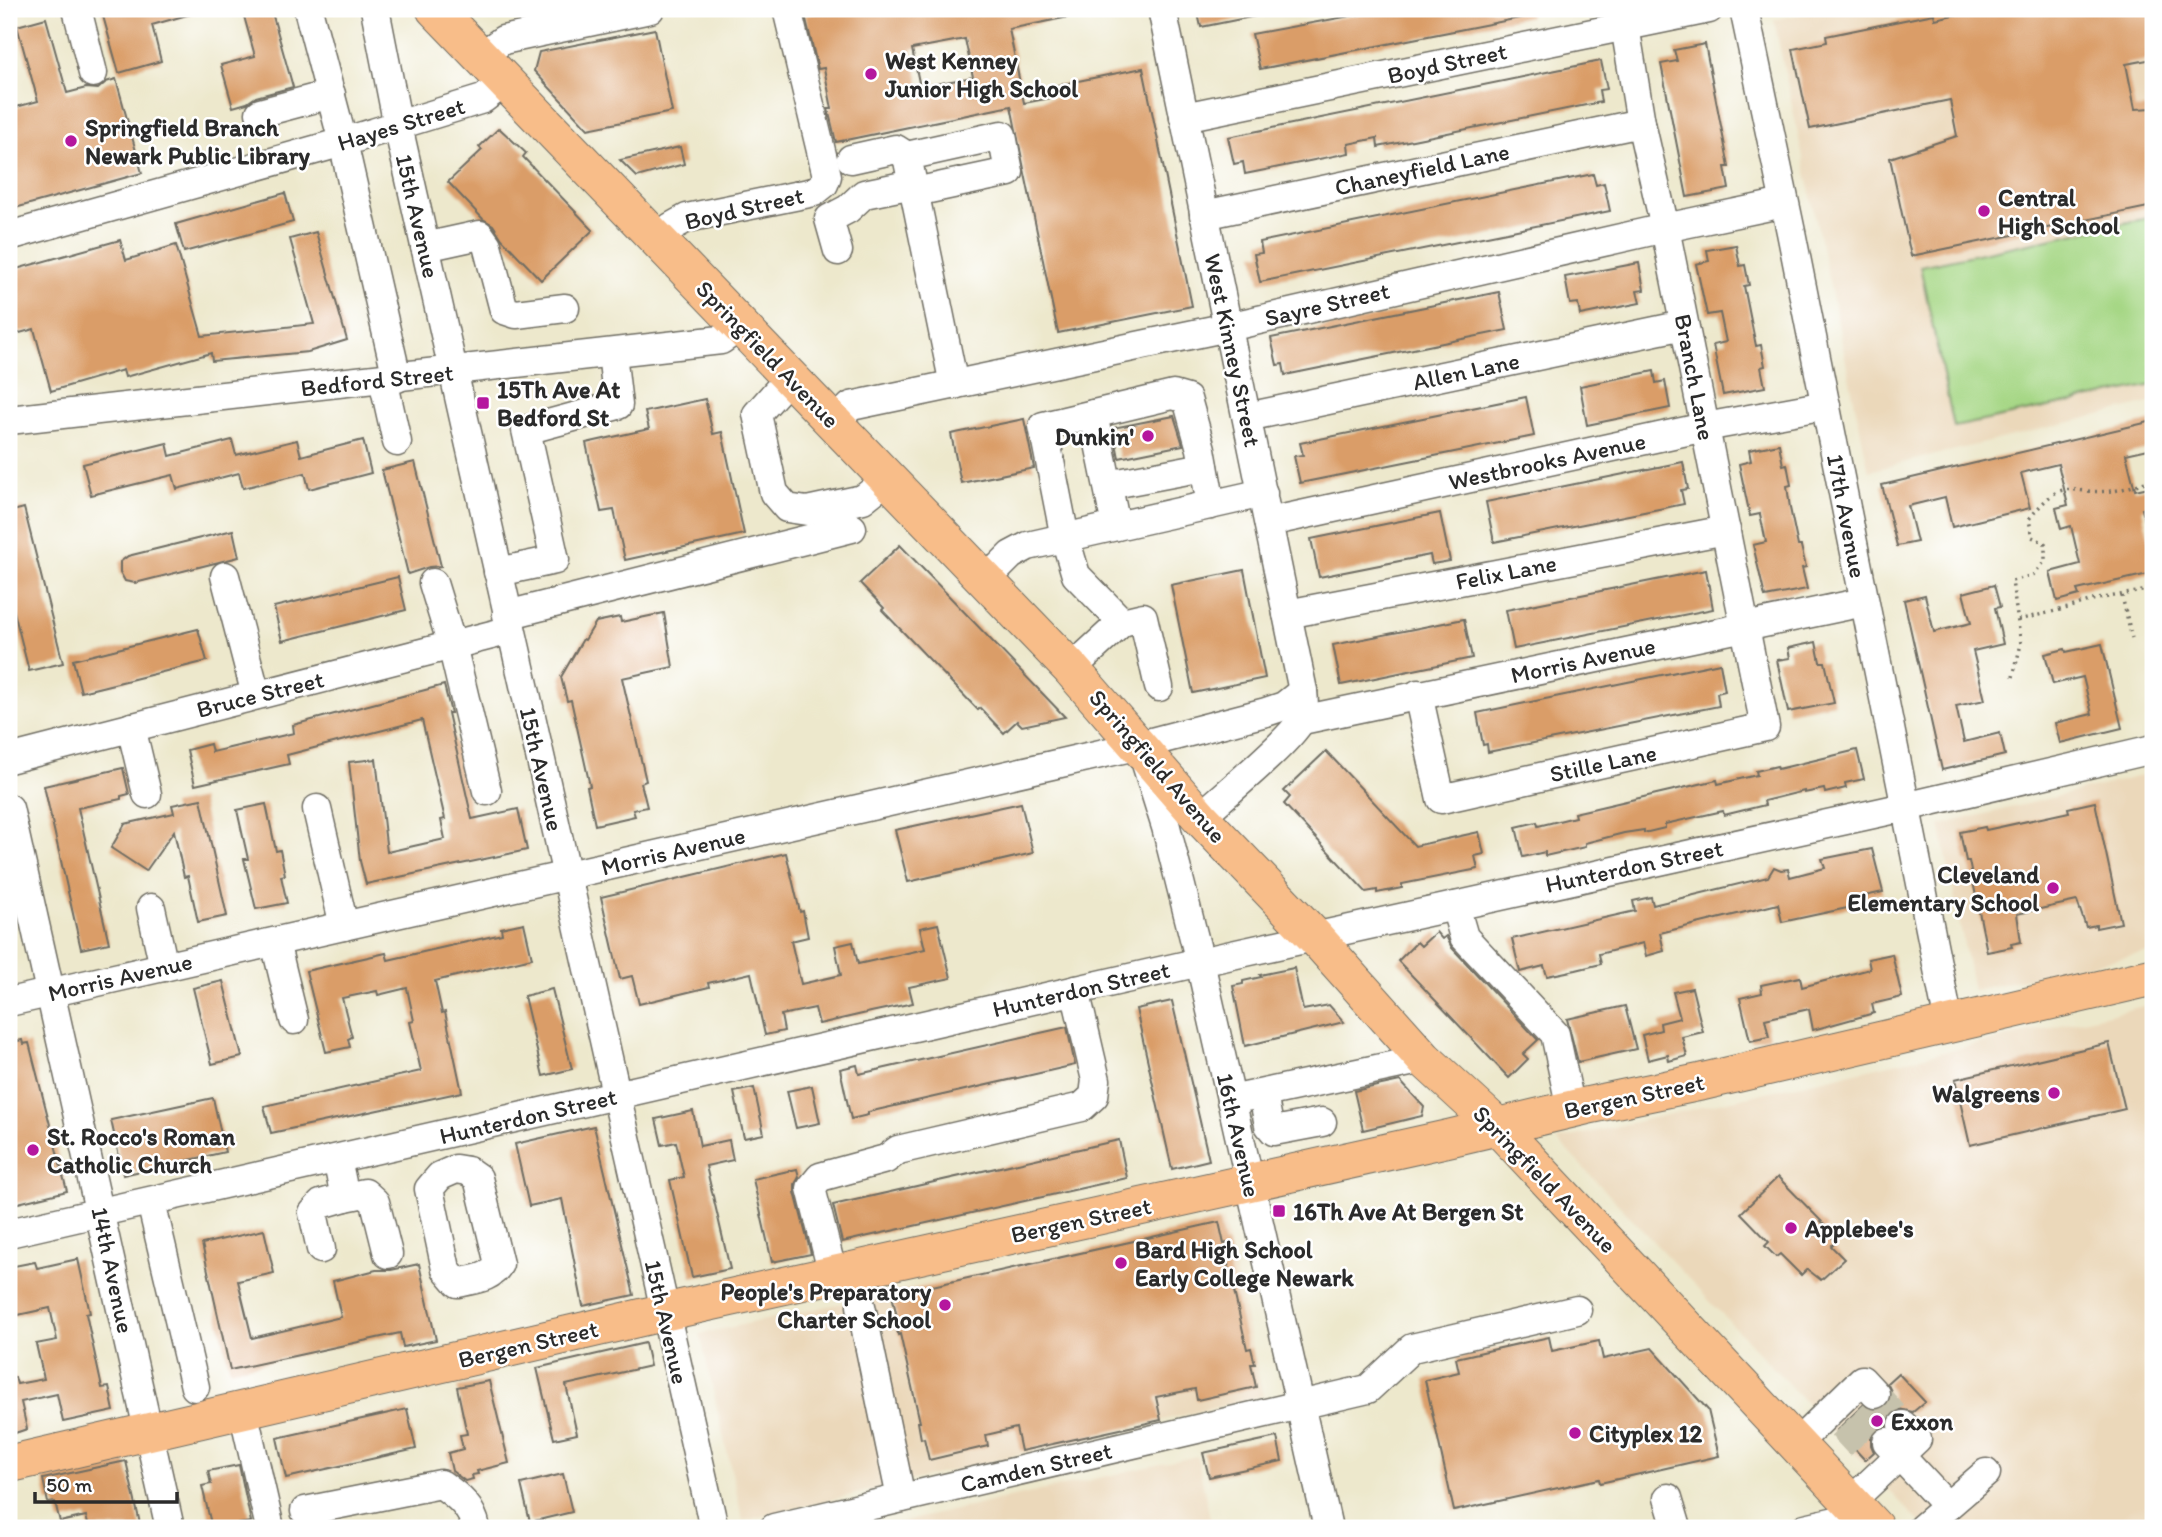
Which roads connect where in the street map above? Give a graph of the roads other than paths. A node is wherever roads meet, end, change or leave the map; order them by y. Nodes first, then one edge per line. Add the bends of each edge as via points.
1 (77, 9) edge
2 (308, 9) edge
3 (375, 9) edge
4 (435, 9) edge
5 (650, 9) edge
6 (787, 9) edge
7 (1162, 9) edge
8 (1709, 9) edge
9 (1744, 9) edge
10 (1625, 26) junction
11 (493, 69) junction
12 (93, 73) dead end
13 (331, 94) junction
14 (260, 113) dead end
15 (1184, 117) junction
16 (1641, 123) junction
17 (398, 125) junction
18 (343, 142) junction
19 (907, 156) junction
20 (851, 159) dead end
21 (914, 188) junction
22 (1784, 203) junction
23 (1204, 215) junction
24 (1665, 228) junction
25 (9, 236) edge
26 (658, 240) junction
27 (425, 247) junction
28 (838, 251) dead end
29 (565, 308) dead end
30 (1684, 325) junction
31 (741, 326) junction
32 (1228, 327) junction
33 (612, 353) junction
34 (453, 371) junction
35 (790, 377) junction
36 (390, 378) junction
37 (954, 385) junction
38 (1826, 405) junction
39 (1098, 413) junction
40 (1247, 416) junction
41 (9, 420) edge
42 (834, 423) junction
43 (1705, 427) junction
44 (397, 442) dead end
45 (1202, 458) junction
46 (888, 479) junction
47 (1108, 485) junction
48 (1263, 493) junction
49 (1211, 505) junction
50 (1269, 522) junction
51 (1116, 526) junction
52 (852, 528) dead end
53 (1726, 530) junction
54 (1065, 538) junction
55 (498, 572) junction
56 (225, 576) dead end
57 (986, 580) junction
58 (433, 583) dead end
59 (1864, 602) junction
60 (1287, 614) junction
61 (1122, 622) junction
62 (509, 623) junction
63 (1745, 626) junction
64 (452, 645) junction
65 (1071, 669) junction
66 (1160, 687) dead end
67 (1303, 691) junction
68 (1418, 694) junction
69 (256, 695) junction
70 (1302, 720) junction
71 (131, 727) junction
72 (1765, 727) joint
73 (1140, 745) junction
74 (2153, 749) edge
75 (9, 759) edge
76 (487, 792) dead end
77 (147, 794) dead end
78 (1905, 807) junction
79 (9, 808) edge
80 (317, 809) dead end
81 (1200, 817) junction
82 (566, 876) junction
83 (1455, 906) junction
84 (151, 908) dead end
85 (344, 926) junction
86 (1315, 937) junction
87 (275, 942) junction
88 (1200, 962) junction
89 (164, 967) junction
90 (2153, 977) edge
91 (1075, 990) junction
92 (48, 993) junction
93 (9, 1002) edge
94 (294, 1020) dead end
95 (1950, 1024) junction
96 (1424, 1059) junction
97 (1312, 1084) junction
98 (1263, 1095) junction
99 (615, 1096) junction
100 (1231, 1100) junction
101 (1571, 1109) junction
102 (1322, 1122) junction
103 (1497, 1126) junction
104 (452, 1133) junction
105 (337, 1159) junction
106 (1331, 1164) junction
107 (456, 1169) dead end
108 (1250, 1182) junction
109 (345, 1198) junction
110 (151, 1202) junction
111 (101, 1213) junction
112 (9, 1233) edge
113 (321, 1249) dead end
114 (388, 1254) dead end
115 (833, 1275) junction
116 (860, 1306) dead end
117 (1577, 1311) dead end
118 (665, 1312) junction
119 (195, 1387) dead end
120 (1299, 1405) junction
121 (1849, 1408) dead end
122 (243, 1410) junction
123 (148, 1433) junction
124 (1796, 1444) junction
125 (9, 1464) edge
126 (1986, 1473) dead end
127 (901, 1498) junction
128 (1668, 1498) dead end
129 (1947, 1506) junction
130 (305, 1511) dead end
131 (1862, 1515) edge
132 (170, 1528) edge
133 (270, 1528) edge
134 (476, 1528) edge
135 (714, 1528) edge
136 (774, 1528) edge
137 (1328, 1528) edge
138 (1677, 1528) edge
139 (1805, 1528) edge
140 (1922, 1528) edge

1 - 12 street
2 - 13 street
3 - 17 street, 15th Avenue
4 - 11 main road, Springfield Avenue
5 - 11 street, Hayes Street via 503,40
6 - 26 street, Boyd Street via 827,176 824,184 814,191 687,218
7 - 15 street, West Kinney Street
8 - 10 street, Boyd Street
9 - 22 street, 17th Avenue
10 - 15 street, Boyd Street
10 - 16 street, Branch Lane
11 - 17 street, Hayes Street via 483,99
11 - 26 main road, Springfield Avenue
13 - 14 street
13 - 18 street
15 - 23 street, West Kinney Street
16 - 23 street, Chaneyfield Lane
16 - 24 street, Branch Lane
17 - 18 street, Hayes Street
17 - 27 street, 15th Avenue
18 - 25 street, Hayes Street
18 - 36 street
19 - 20 street via 896,149
19 - 21 street
19 - 21 street via 1002,135 1009,172
21 - 28 street via 864,194 829,219
21 - 37 street
22 - 24 street, Sayre Street
22 - 38 street, 17th Avenue
23 - 32 street, West Kinney Street
24 - 30 street, Branch Lane
24 - 32 street, Sayre Street
26 - 31 main road, Springfield Avenue
27 - 29 street via 482,236 504,310 516,314
27 - 34 street, 15th Avenue
30 - 40 street, Allen Lane
30 - 43 street, Branch Lane
31 - 33 street, Bedford Street via 721,340
31 - 35 main road, Springfield Avenue
32 - 37 street, Sayre Street
32 - 40 street, West Kinney Street
33 - 34 street, Bedford Street
33 - 55 street via 618,405 526,430 555,560
34 - 36 street, Bedford Street
34 - 55 street, 15th Avenue
35 - 42 main road, Springfield Avenue
35 - 46 street via 757,414 774,493 782,504 800,511 863,499
36 - 41 street, Bedford Street
36 - 44 street
37 - 42 street, Sayre Street via 851,406
38 - 43 street, Westbrooks Avenue
38 - 59 street, 17th Avenue
39 - 45 street via 1173,395 1187,398
39 - 47 street
39 - 54 street via 1042,426
40 - 48 street, West Kinney Street
42 - 46 main road, Springfield Avenue
43 - 50 street, Westbrooks Avenue
43 - 53 street, Branch Lane
45 - 47 street
45 - 49 street
46 - 57 main road, Springfield Avenue
47 - 51 street
48 - 49 street
48 - 50 street, West Kinney Street
49 - 51 street
50 - 60 street, West Kinney Street
51 - 54 street
52 - 62 street, Bruce Street
53 - 60 street, Felix Lane
53 - 63 street, Branch Lane
54 - 57 street via 1011,555
54 - 61 street via 1076,575
55 - 62 street, 15th Avenue
56 - 69 street
57 - 65 main road, Springfield Avenue
58 - 64 street
59 - 63 street, Morris Avenue
59 - 78 street, 17th Avenue
60 - 67 street, West Kinney Street
61 - 65 street
61 - 66 street via 1143,617
62 - 64 street, Bruce Street
62 - 82 street, 15th Avenue
63 - 68 street, Morris Avenue
63 - 72 street, Branch Lane
64 - 69 street, Bruce Street
64 - 76 street
65 - 73 main road, Springfield Avenue
67 - 70 street
67 - 73 street, Morris Avenue via 1266,712
68 - 70 street, Morris Avenue
68 - 72 street, Stille Lane via 1441,799
69 - 71 street, Bruce Street
70 - 81 street
71 - 75 street, Bruce Street
71 - 77 street
73 - 81 main road, Springfield Avenue
73 - 82 street, Morris Avenue
73 - 88 street, 16th Avenue
74 - 78 street, Hunterdon Street
78 - 83 street, Hunterdon Street
78 - 95 street, 17th Avenue
79 - 92 street, 14th Avenue
80 - 85 street
81 - 86 main road, Springfield Avenue
82 - 85 street, Morris Avenue
82 - 99 street, 15th Avenue
83 - 86 street, Hunterdon Street
83 - 101 street via 1464,937 1555,1034
84 - 89 street
85 - 87 street, Morris Avenue
86 - 88 street, Hunterdon Street
86 - 96 main road, Springfield Avenue
87 - 89 street, Morris Avenue
87 - 94 street
88 - 91 street, Hunterdon Street
88 - 100 street, 16th Avenue
89 - 92 street, Morris Avenue
90 - 95 main road, Bergen Street
91 - 99 street, Hunterdon Street
91 - 115 street via 1096,1080 1094,1096 1083,1107 898,1150 886,1159 820,1177 811,1188
92 - 93 street, Morris Avenue
92 - 111 street, 14th Avenue
95 - 101 main road, Bergen Street
96 - 97 street
96 - 103 main road, Springfield Avenue
97 - 98 street
97 - 102 street
98 - 100 street
98 - 102 street via 1274,1131
99 - 104 street, Hunterdon Street
99 - 118 street, 15th Avenue
100 - 108 street, 16th Avenue
101 - 103 main road, Bergen Street
102 - 106 street
103 - 106 main road, Bergen Street
103 - 124 main road, Springfield Avenue
104 - 105 street, Hunterdon Street
104 - 107 street
105 - 109 street
105 - 110 street, Hunterdon Street
106 - 108 main road, Bergen Street
108 - 115 main road, Bergen Street
108 - 120 street, 16th Avenue
109 - 113 street via 321,1204 313,1213
109 - 114 street via 365,1193 375,1202
110 - 111 street, Hunterdon Street
110 - 119 street
111 - 112 street, Hunterdon Street
111 - 123 street, 14th Avenue
115 - 118 main road, Bergen Street
116 - 127 street
117 - 120 street, Camden Street via 1412,1348 1368,1389
118 - 122 main road, Bergen Street
118 - 135 street, 15th Avenue
120 - 127 street, Camden Street
120 - 137 street, 16th Avenue
121 - 124 street
122 - 123 main road, Bergen Street
122 - 133 street
123 - 125 main road, Bergen Street
123 - 132 street, 14th Avenue
124 - 131 main road, Springfield Avenue
126 - 129 street
127 - 136 street, Camden Street
128 - 138 street
129 - 131 street via 1888,1450
129 - 140 street
130 - 134 street via 441,1484 460,1497 474,1516
131 - 139 street

